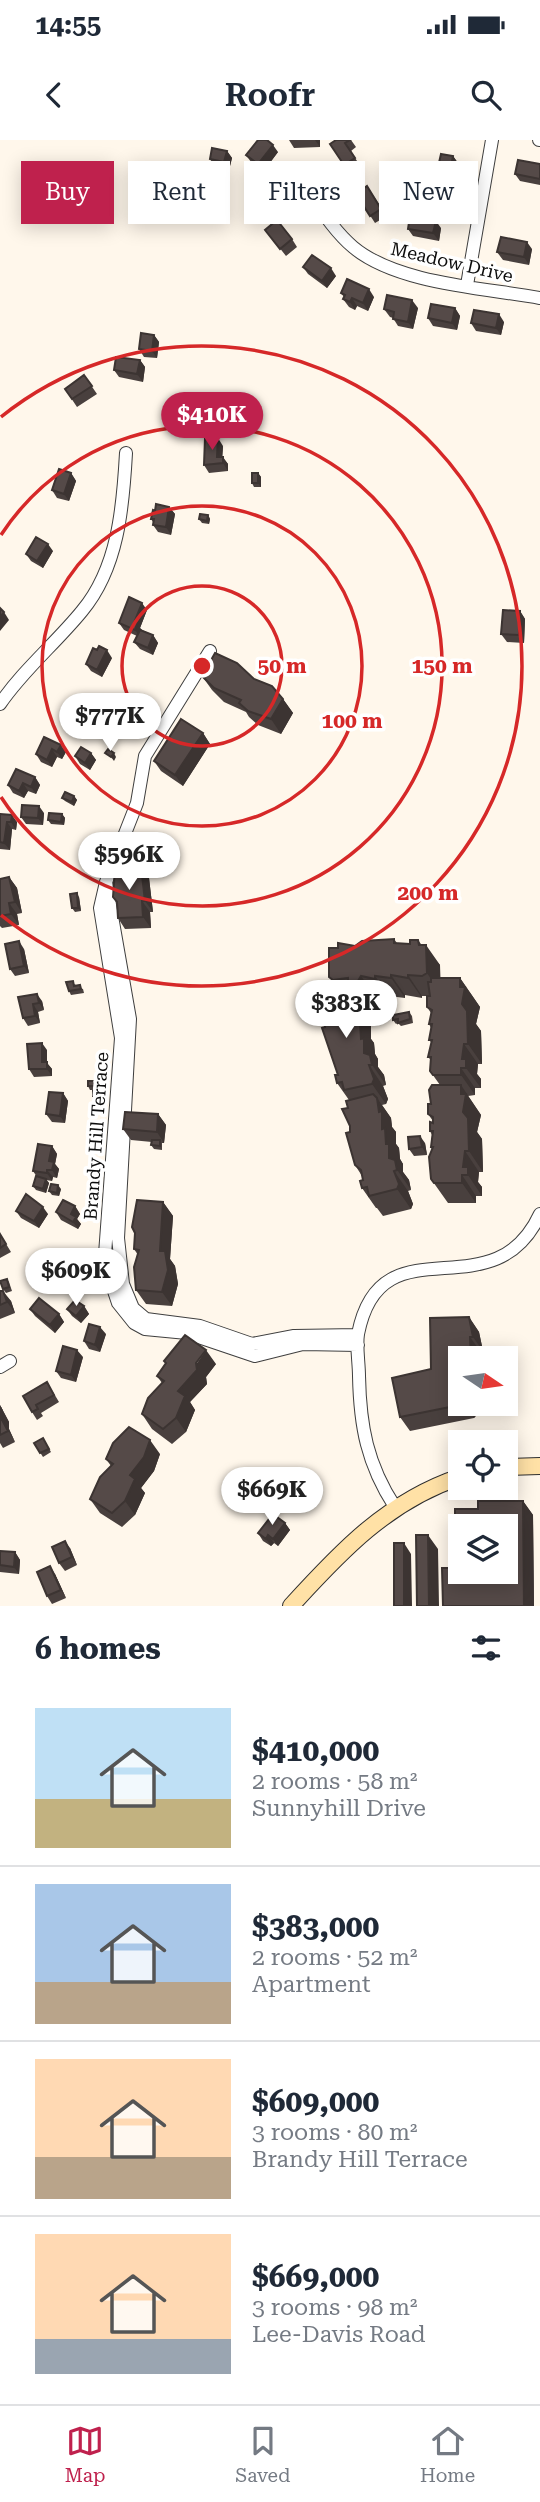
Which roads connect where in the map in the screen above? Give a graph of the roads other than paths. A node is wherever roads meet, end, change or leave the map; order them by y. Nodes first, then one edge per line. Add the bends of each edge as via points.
1 (492, 140) edge
2 (332, 224) edge
3 (467, 285) junction
4 (540, 299) edge
5 (126, 453) dead end
6 (210, 651) dead end
7 (0, 704) edge
8 (540, 1214) edge
9 (358, 1340) junction
10 (540, 1466) edge
11 (518, 1467) edge
12 (448, 1483) edge
13 (395, 1507) junction
14 (291, 1606) edge

1 - 3 street
2 - 3 street, Meadow Drive via 368,258 401,271
3 - 4 street, Meadow Drive
5 - 7 street via 120,521 105,574 83,610
6 - 9 street, Brandy Hill Terrace via 145,757 137,803 100,908 121,1038 107,1270 118,1303 145,1329 187,1333 255,1356 303,1344
8 - 9 street via 526,1240 495,1262 411,1270 386,1282 372,1299
9 - 13 street via 363,1437 377,1477
10 - 11 main road
12 - 13 main road
13 - 14 main road via 358,1535

